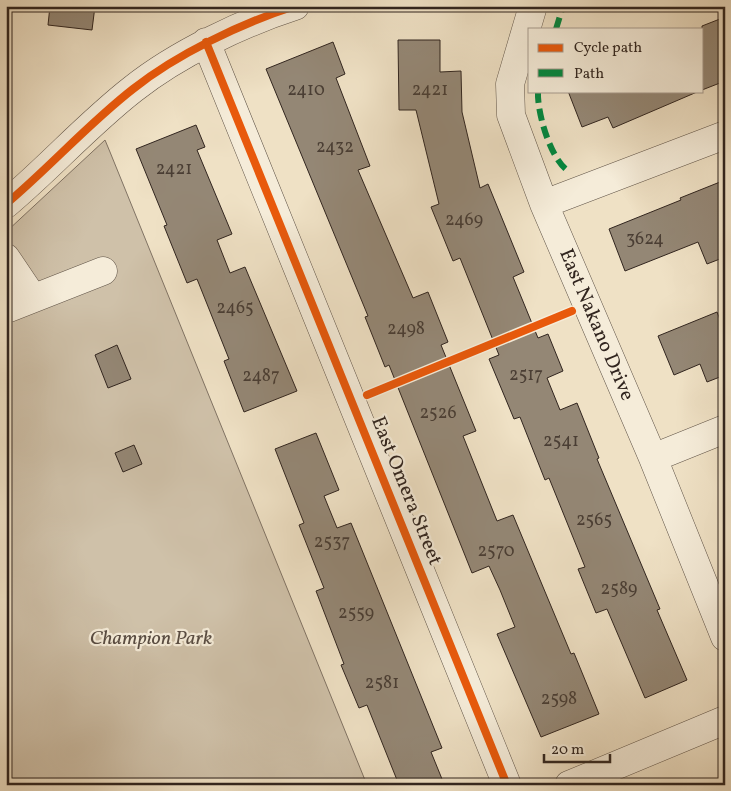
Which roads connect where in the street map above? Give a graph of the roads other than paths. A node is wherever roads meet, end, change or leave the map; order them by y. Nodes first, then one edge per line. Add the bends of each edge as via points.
1 (295, 6) edge
2 (528, 7) edge
3 (206, 42) junction
4 (725, 134) edge
5 (6, 204) edge
6 (544, 204) junction
7 (6, 258) edge
8 (103, 271) dead end
9 (725, 428) edge
10 (653, 458) junction
11 (725, 637) edge
12 (725, 720) edge
13 (507, 785) edge
14 (569, 785) edge

1 - 3 street
2 - 6 street, East Nakano Drive via 509,97 511,115
3 - 5 street via 134,88
3 - 13 street, East Omera Street
4 - 6 street
6 - 10 street, East Nakano Drive
7 - 8 street via 21,303
9 - 10 street
10 - 11 street, East Nakano Drive
12 - 14 street

